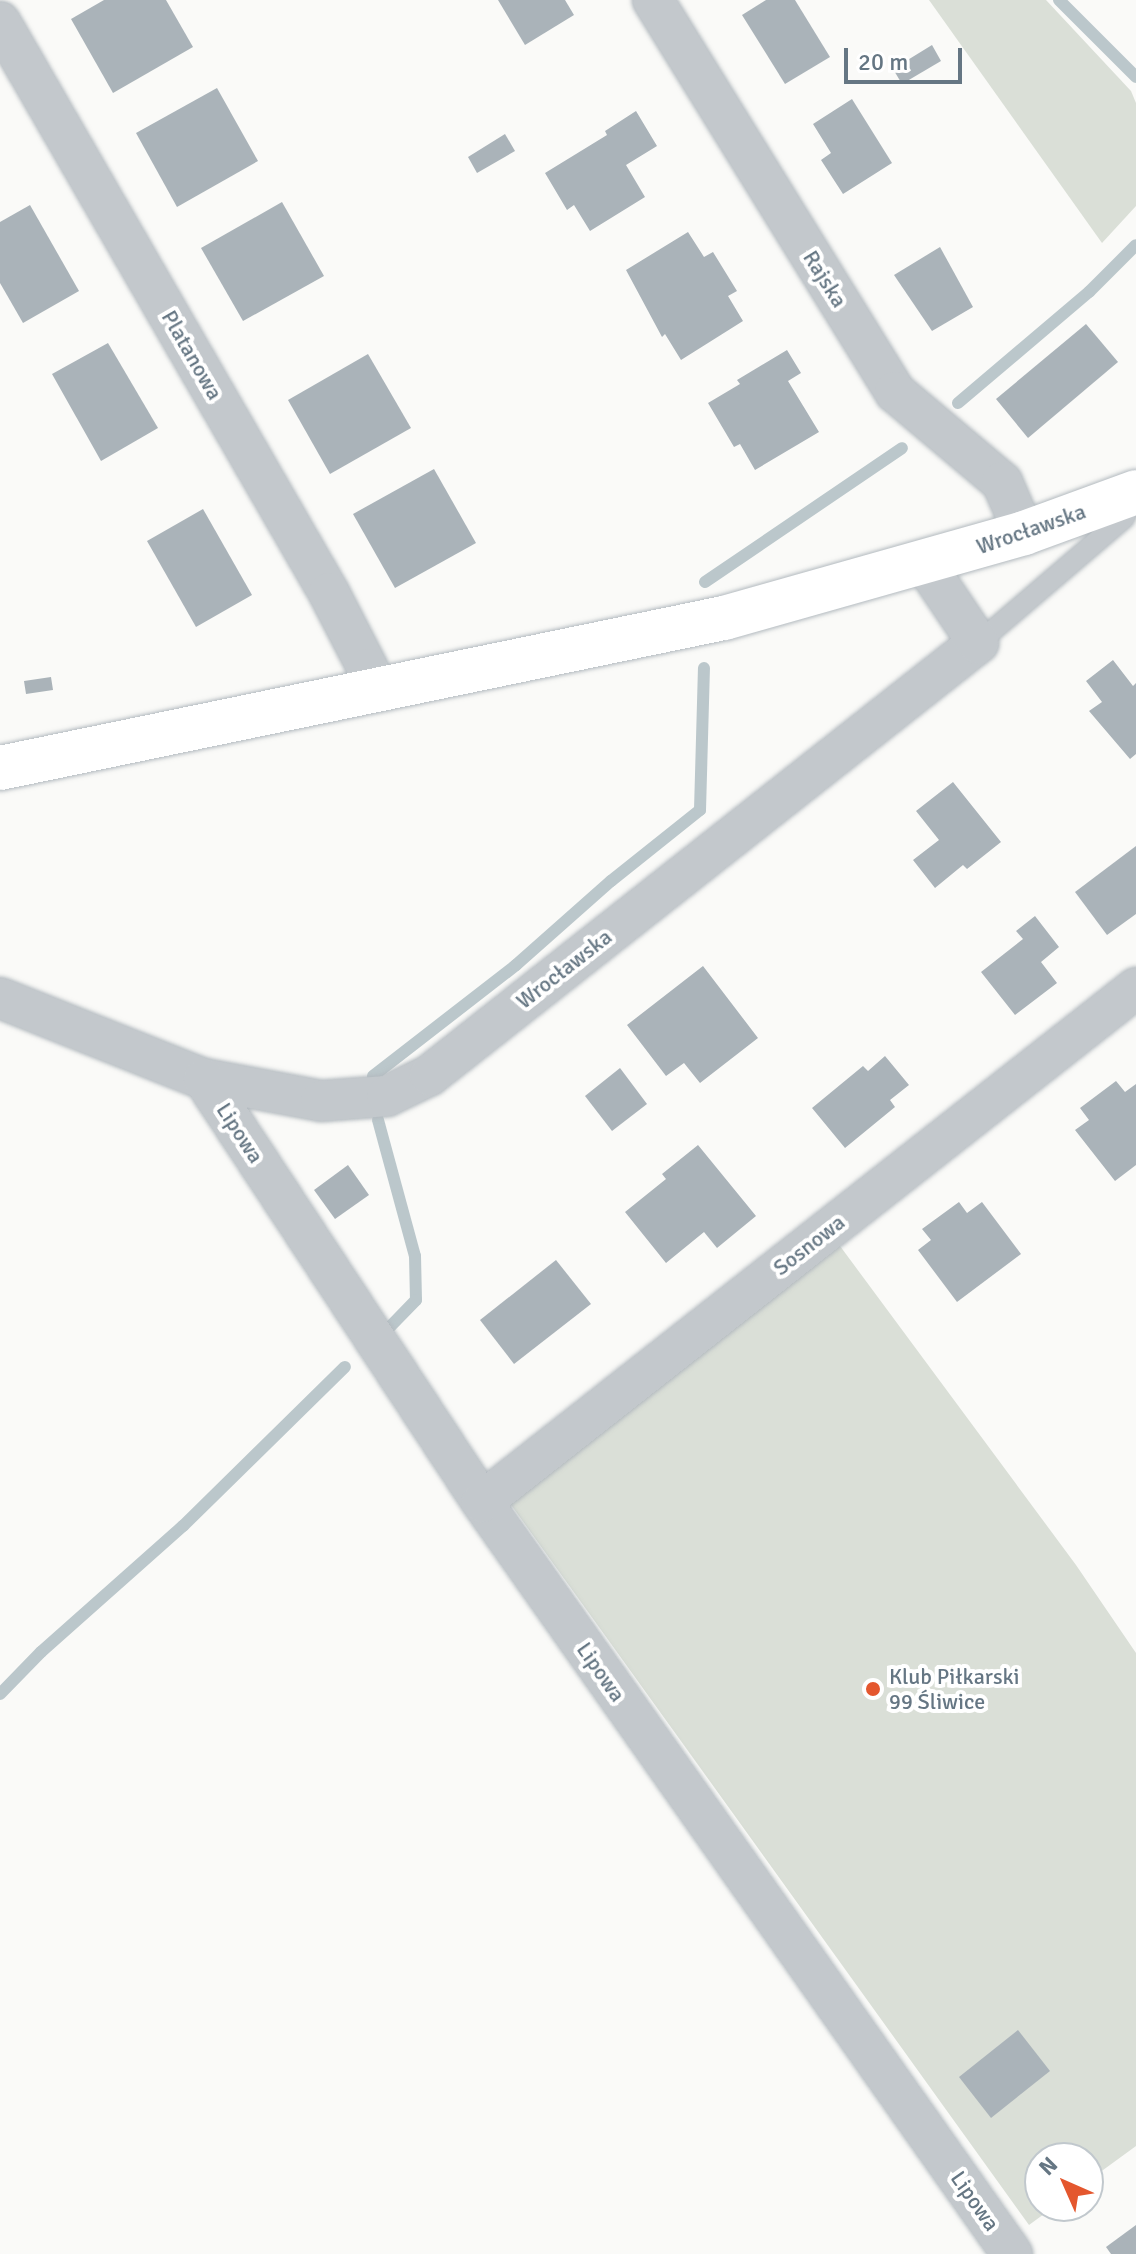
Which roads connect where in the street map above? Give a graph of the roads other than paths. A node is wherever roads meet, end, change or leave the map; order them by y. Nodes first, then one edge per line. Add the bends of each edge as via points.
1 (653, 0) edge
2 (0, 22) edge
3 (1134, 493) edge
4 (1024, 533) junction
5 (925, 564) junction
6 (978, 643) junction
7 (371, 693) junction
8 (0, 768) edge
9 (0, 998) edge
10 (1132, 998) edge
11 (204, 1079) junction
12 (482, 1502) junction
13 (1012, 2254) edge

1 - 4 street, Rajska via 895,392 1002,482
2 - 7 street, Platanowa via 329,593 368,669
3 - 4 street, Wrocławska
3 - 6 lane via 1124,518
4 - 5 street, Wrocławska
5 - 6 street
5 - 7 street, Wrocławska via 724,618
6 - 11 street, Wrocławska via 430,1075 387,1096 321,1101
7 - 8 street, Wrocławska
9 - 11 street, Wrocławska
10 - 12 street, Sosnowa
11 - 12 street, Lipowa
12 - 13 street, Lipowa

